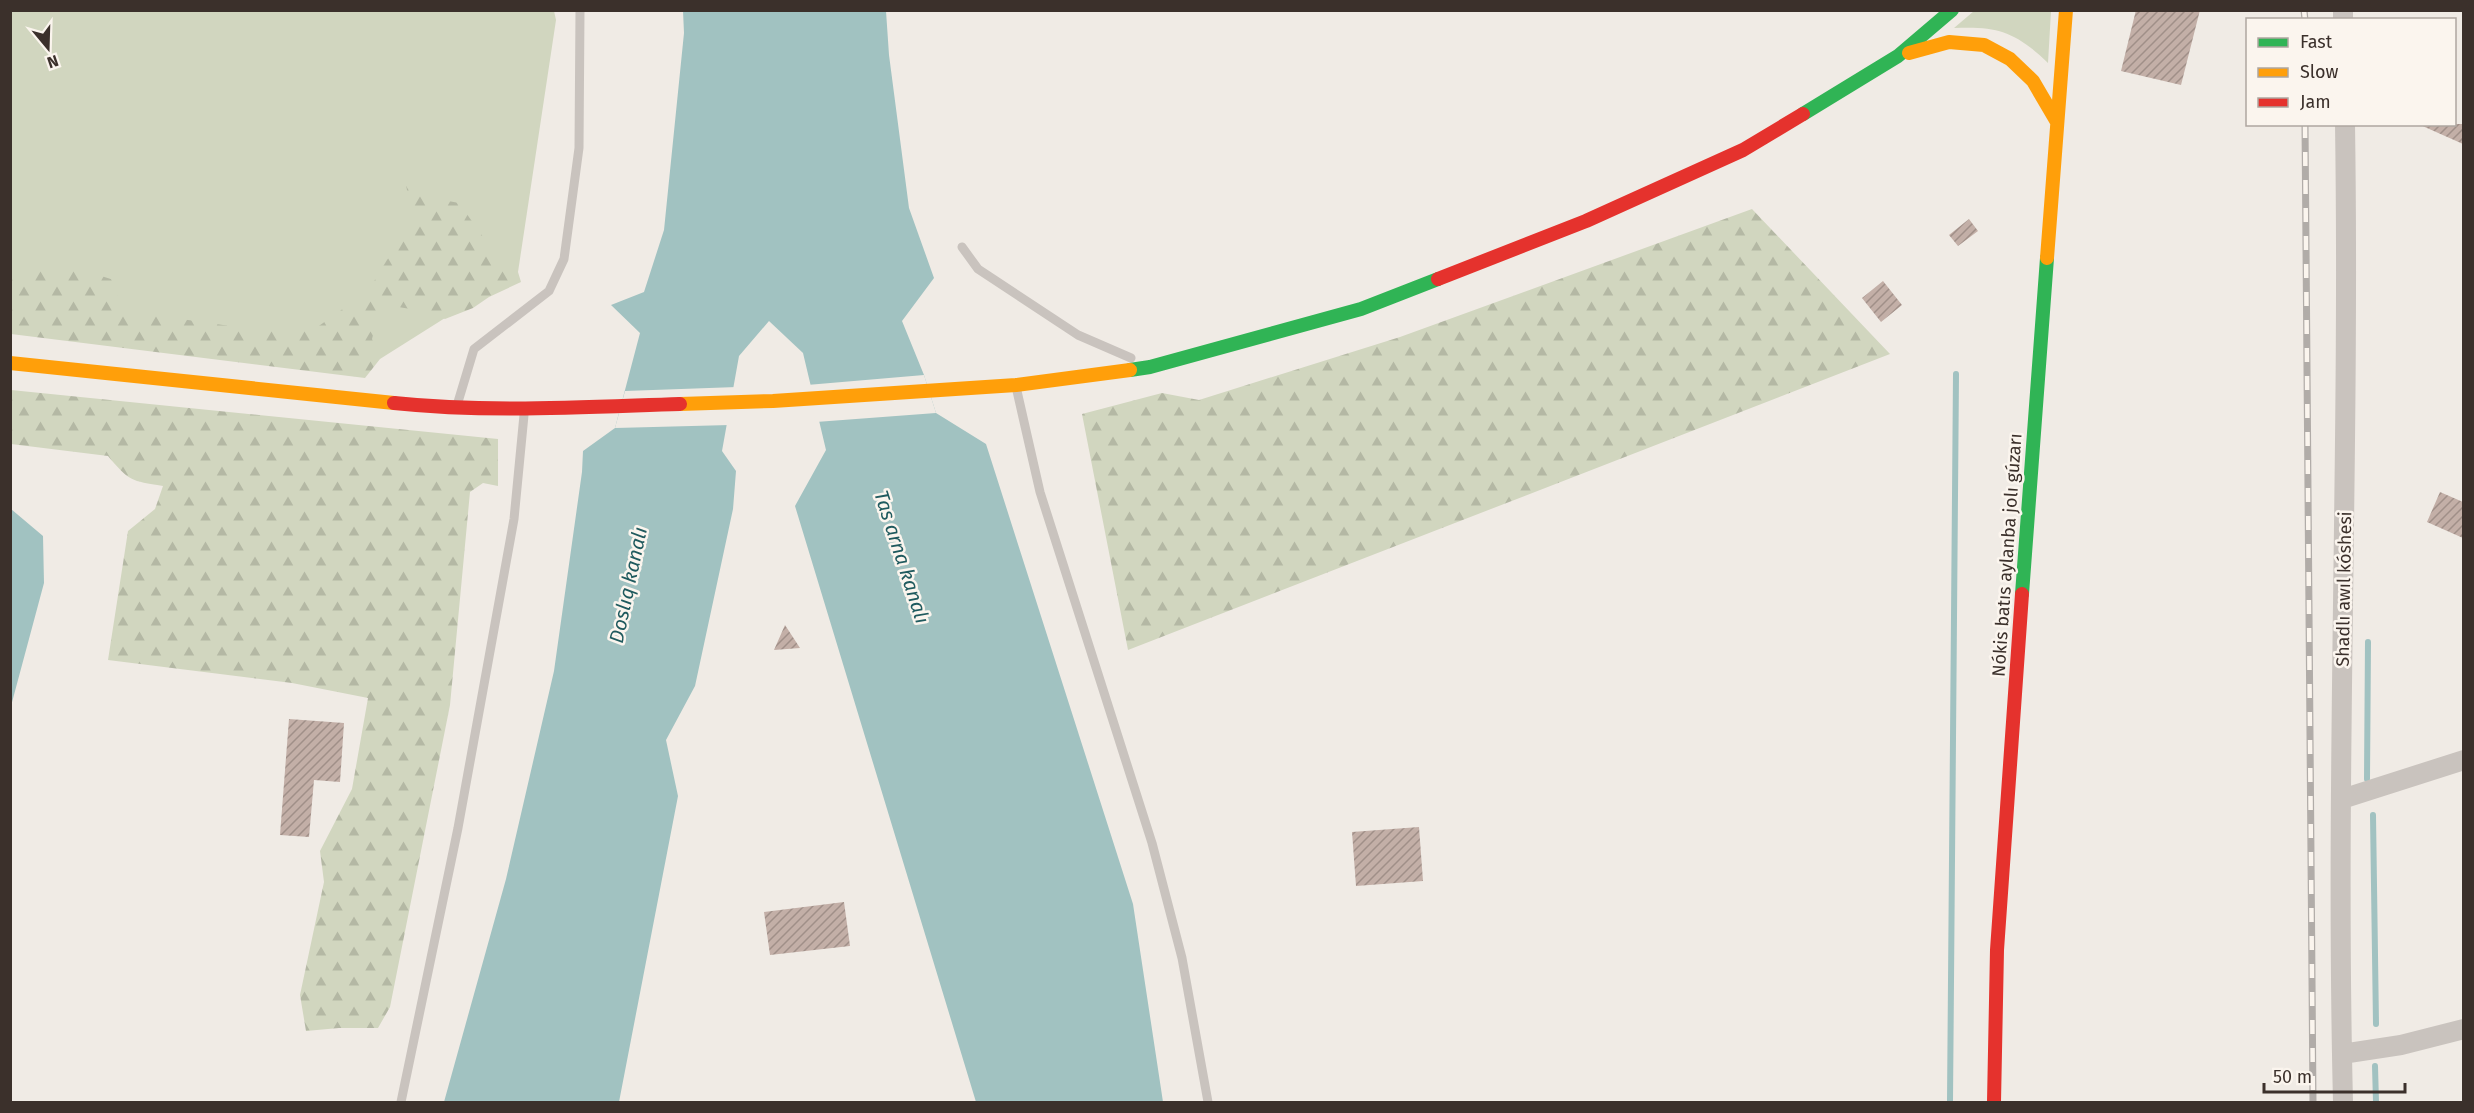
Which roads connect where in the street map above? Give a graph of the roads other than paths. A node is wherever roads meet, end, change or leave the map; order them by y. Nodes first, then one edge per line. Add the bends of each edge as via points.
1 (580, 10) edge
2 (1952, 10) edge
3 (2066, 10) edge
4 (1899, 56) junction
5 (2056, 122) junction
6 (2345, 126) edge
7 (962, 247) dead end
8 (10, 363) edge
9 (1150, 367) junction
10 (1016, 385) junction
11 (457, 407) junction
12 (524, 409) junction
13 (2463, 760) edge
14 (2342, 799) junction
15 (2463, 1029) edge
16 (2342, 1054) junction
17 (401, 1102) edge
18 (1208, 1102) edge
19 (1994, 1102) edge
20 (2343, 1102) edge

1 - 11 lane via 579,148 564,259 549,291 474,349
2 - 4 main road
3 - 5 main road, Nókis batıs aylanba jolı gúzarı
4 - 5 main road via 1949,42 1984,45 2010,59 2033,81
4 - 9 main road via 1743,150 1586,221 1360,309
5 - 19 main road, Nókis batıs aylanba jolı gúzarı via 1997,950
6 - 14 street, Shadlı awıl kóshesi
7 - 9 lane via 978,269 1078,334
8 - 11 main road
9 - 10 main road
10 - 12 main road via 751,402
10 - 18 lane via 1040,492 1152,843 1182,958
11 - 12 main road
12 - 17 lane via 514,519 458,828
13 - 14 street
14 - 16 street, Shadlı awıl kóshesi
15 - 16 street via 2401,1045
16 - 20 street, Shadlı awıl kóshesi

